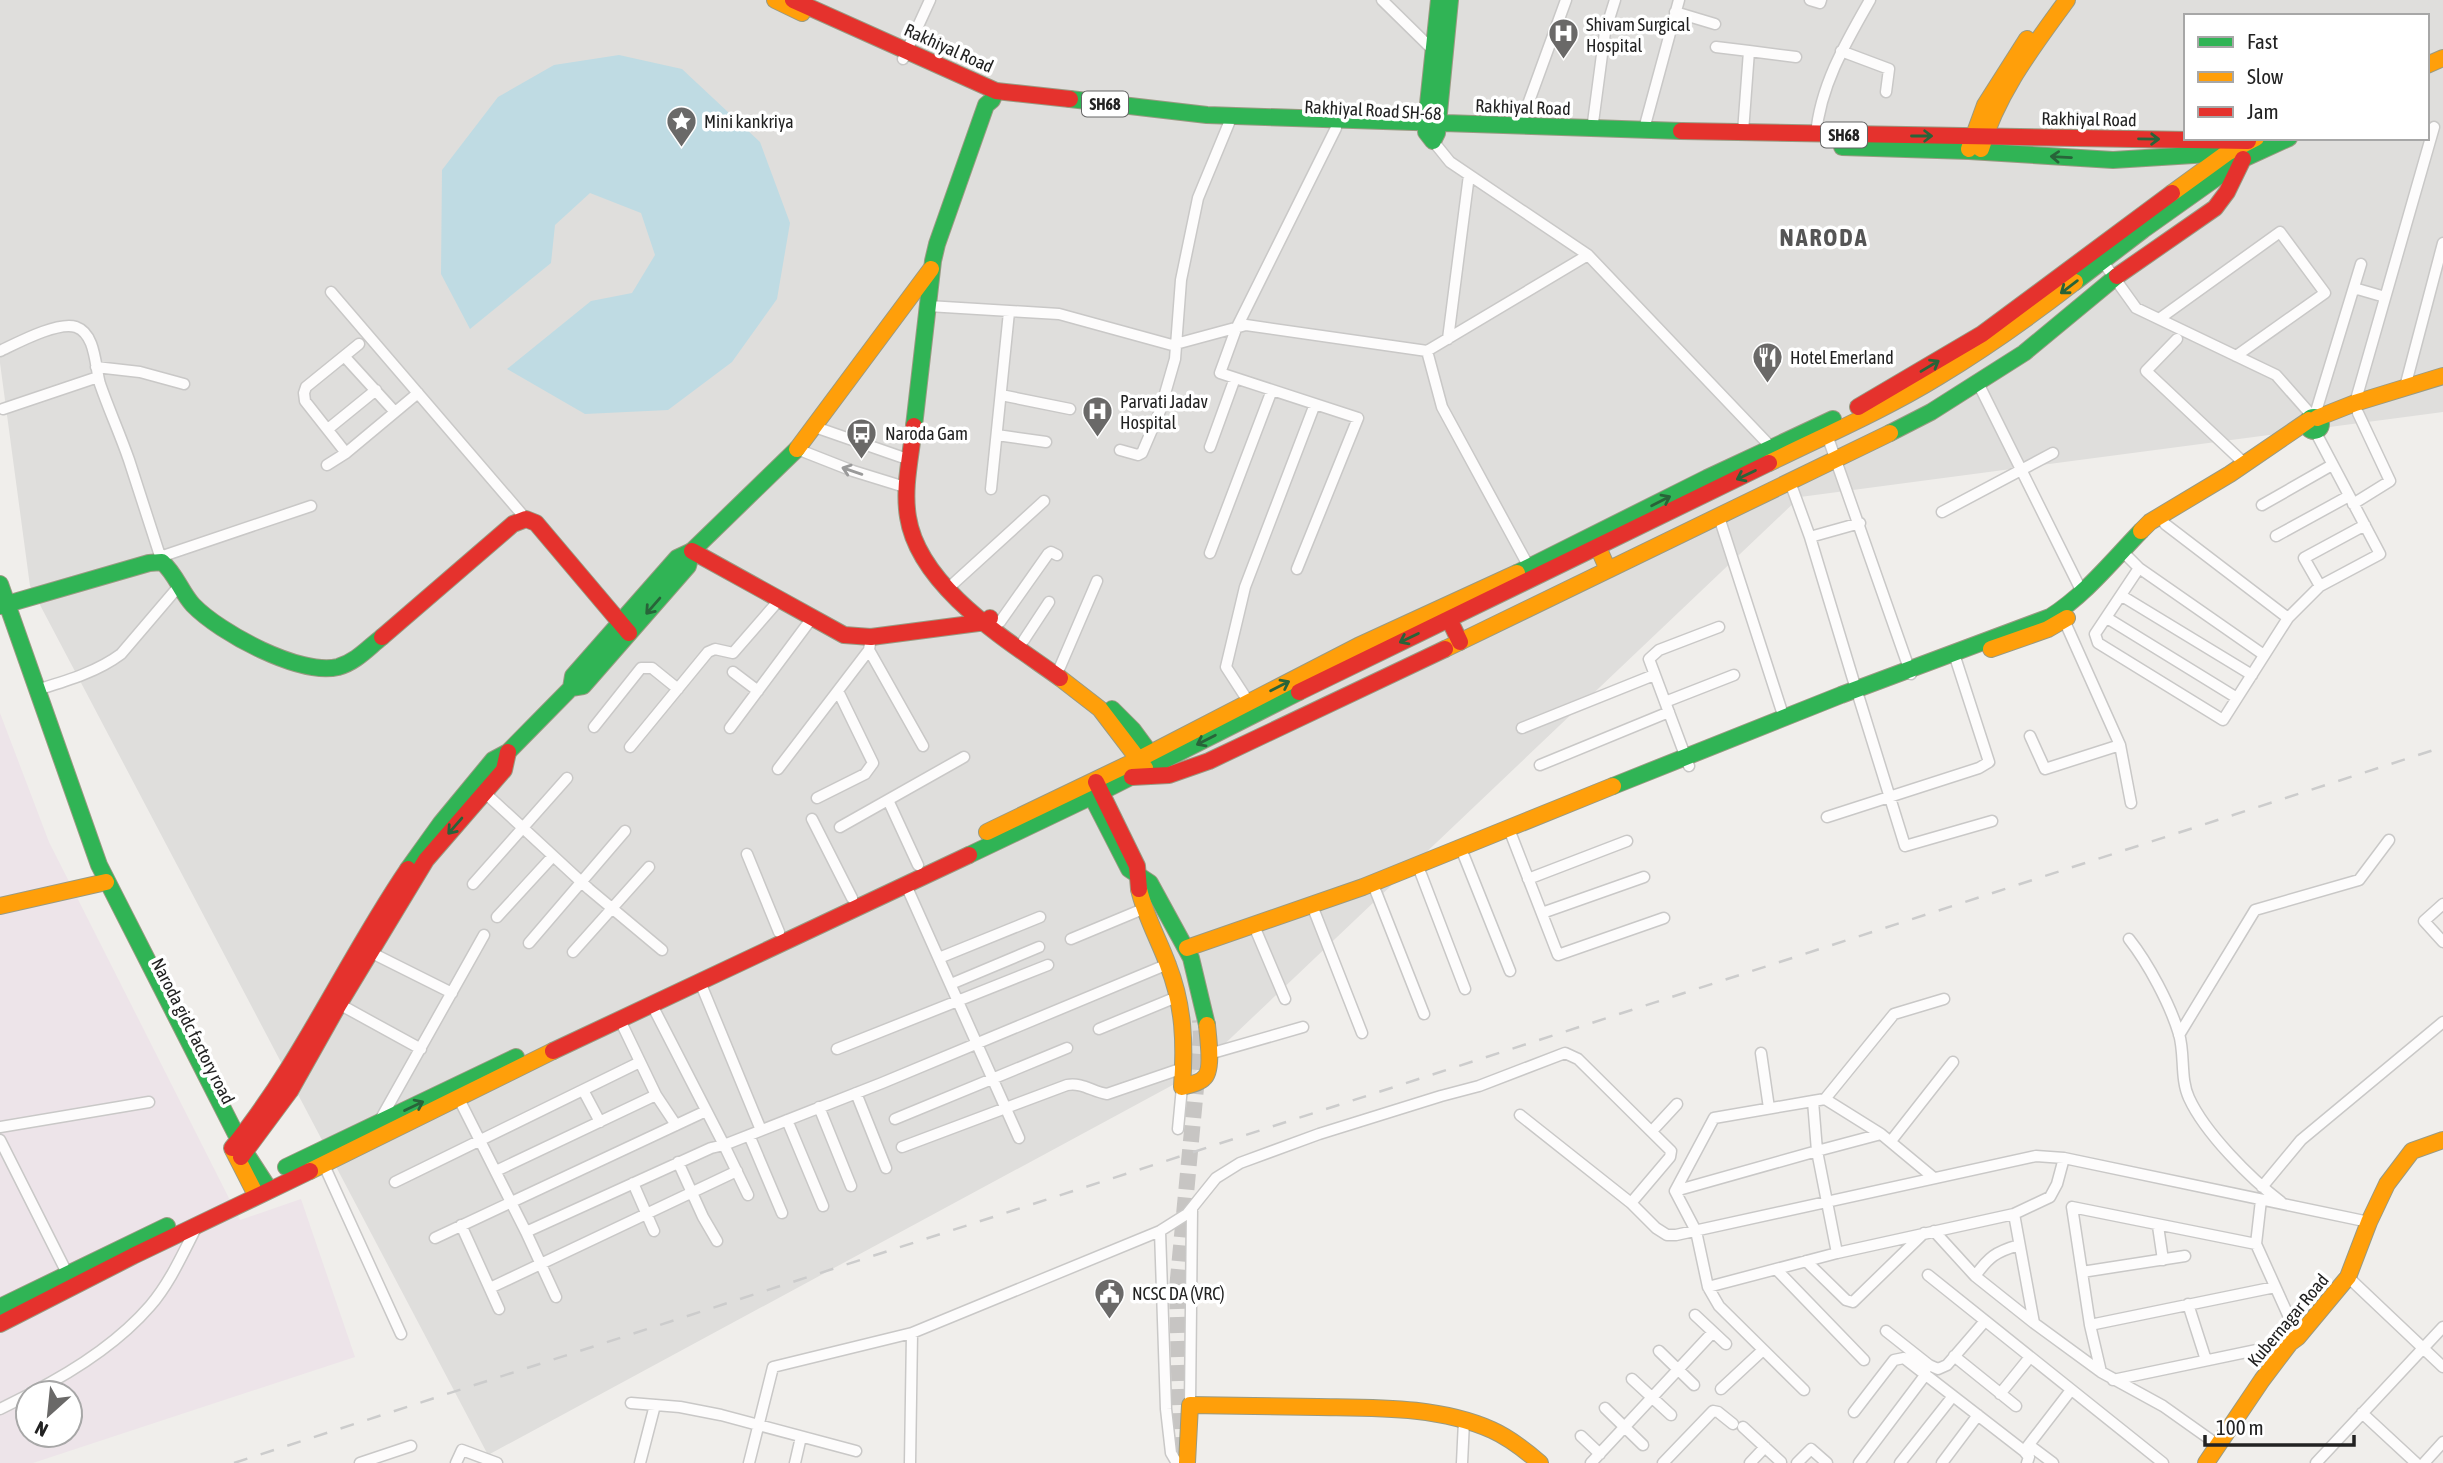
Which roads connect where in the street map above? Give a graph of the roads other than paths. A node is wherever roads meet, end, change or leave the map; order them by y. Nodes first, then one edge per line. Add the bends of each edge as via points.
1 (775, 0) edge
2 (793, 0) edge
3 (930, 0) edge
4 (1382, 0) edge
5 (1439, 0) edge
6 (1450, 0) edge
7 (1566, 0) edge
8 (1615, 0) edge
9 (1679, 0) edge
10 (1810, 0) edge
11 (1821, 0) edge
12 (1870, 0) edge
13 (2053, 0) edge
14 (2067, 0) edge
15 (1675, 12) junction
16 (1715, 24) dead end
17 (1716, 47) dead end
18 (1749, 51) junction
19 (1841, 51) junction
20 (905, 55) junction
21 (1438, 55) junction
22 (1796, 57) dead end
23 (1886, 92) dead end
24 (994, 96) junction
25 (1229, 119) junction
26 (1520, 126) junction
27 (2435, 127) edge
28 (1336, 128) junction
29 (1644, 129) junction
30 (1592, 130) junction
31 (1432, 131) junction
32 (1742, 132) junction
33 (1816, 135) junction
34 (2198, 140) edge
35 (2252, 140) edge
36 (2256, 140) edge
37 (2284, 140) edge
38 (1976, 144) junction
39 (2271, 146) junction
40 (2235, 156) junction
41 (1469, 175) junction
42 (2443, 243) edge
43 (1588, 255) junction
44 (2103, 262) junction
45 (2361, 264) dead end
46 (937, 267) junction
47 (2114, 278) junction
48 (2354, 288) junction
49 (331, 292) dead end
50 (2385, 297) junction
51 (932, 307) junction
52 (1009, 312) junction
53 (2159, 319) junction
54 (894, 320) junction
55 (925, 324) junction
56 (1236, 329) junction
57 (1448, 339) junction
58 (2177, 339) dead end
59 (359, 344) dead end
60 (1175, 344) junction
61 (0, 351) edge
62 (1427, 351) junction
63 (344, 356) junction
64 (2236, 356) junction
65 (97, 372) junction
66 (2443, 376) edge
67 (1235, 378) junction
68 (1978, 383) junction
69 (184, 384) dead end
70 (2443, 386) edge
71 (2405, 387) junction
72 (376, 390) junction
73 (1272, 390) junction
74 (418, 393) junction
75 (1001, 395) junction
76 (1315, 404) junction
77 (2357, 408) junction
78 (2, 409) dead end
79 (1070, 409) dead end
80 (395, 412) junction
81 (2315, 424) junction
82 (815, 427) junction
83 (328, 429) junction
84 (997, 435) junction
85 (1827, 435) junction
86 (1046, 442) dead end
87 (1210, 447) dead end
88 (1772, 448) junction
89 (797, 449) junction
90 (1119, 450) dead end
91 (346, 453) junction
92 (2053, 453) dead end
93 (1836, 459) junction
94 (910, 460) junction
95 (2245, 464) junction
96 (327, 465) dead end
97 (2332, 465) junction
98 (2022, 469) junction
99 (1790, 482) junction
100 (908, 488) junction
101 (991, 489) dead end
102 (2351, 500) junction
103 (1044, 501) dead end
104 (2262, 505) dead end
105 (310, 506) dead end
106 (1942, 512) dead end
107 (1719, 517) junction
108 (526, 519) junction
109 (1860, 523) junction
110 (2165, 524) junction
111 (2365, 525) junction
112 (2276, 536) dead end
113 (1810, 537) junction
114 (1598, 547) junction
115 (692, 551) junction
116 (1210, 553) dead end
117 (1057, 555) dead end
118 (161, 560) junction
119 (2134, 563) junction
120 (1529, 567) junction
121 (1297, 569) dead end
122 (1608, 570) junction
123 (1097, 581) dead end
124 (954, 583) junction
125 (0, 584) edge
126 (179, 586) junction
127 (2320, 586) junction
128 (2082, 592) junction
129 (2122, 596) junction
130 (780, 599) junction
131 (1049, 602) dead end
132 (1447, 607) junction
133 (2, 609) edge
134 (812, 618) junction
135 (2107, 618) junction
136 (2288, 618) junction
137 (993, 620) junction
138 (2064, 620) junction
139 (1720, 627) dead end
140 (625, 628) junction
141 (1024, 640) junction
142 (1460, 642) junction
143 (870, 644) junction
144 (2264, 655) junction
145 (1956, 660) junction
146 (1060, 667) junction
147 (733, 672) dead end
148 (1911, 672) junction
149 (1654, 675) junction
150 (1734, 675) dead end
151 (2252, 675) junction
152 (678, 689) junction
153 (37, 690) junction
154 (758, 691) junction
155 (838, 691) junction
156 (1858, 694) junction
157 (2237, 698) junction
158 (1248, 702) junction
159 (1667, 707) junction
160 (1784, 718) junction
161 (594, 727) dead end
162 (730, 728) dead end
163 (1522, 728) dead end
164 (2030, 736) dead end
165 (2120, 745) junction
166 (923, 746) dead end
167 (630, 747) dead end
168 (508, 752) junction
169 (964, 757) dead end
170 (1687, 762) junction
171 (1145, 764) junction
172 (1540, 765) dead end
173 (778, 769) dead end
174 (567, 778) dead end
175 (1093, 788) junction
176 (484, 792) junction
177 (1890, 796) junction
178 (817, 799) dead end
179 (888, 800) junction
180 (2131, 803) dead end
181 (1827, 817) dead end
182 (812, 819) dead end
183 (1992, 821) dead end
184 (840, 827) dead end
185 (522, 828) junction
186 (625, 831) dead end
187 (1511, 833) junction
188 (2389, 840) dead end
189 (1627, 841) dead end
190 (747, 854) dead end
191 (554, 856) junction
192 (1464, 856) junction
193 (918, 865) junction
194 (649, 867) dead end
195 (1421, 874) junction
196 (1137, 875) junction
197 (1644, 877) dead end
198 (99, 878) junction
199 (1528, 879) junction
200 (582, 882) junction
201 (905, 883) junction
202 (473, 884) dead end
203 (1376, 892) junction
204 (0, 896) edge
205 (852, 898) junction
206 (1147, 904) junction
207 (2443, 904) edge
208 (0, 906) edge
209 (612, 908) junction
210 (1315, 913) junction
211 (1542, 913) junction
212 (497, 917) dead end
213 (1040, 917) dead end
214 (1664, 918) dead end
215 (779, 932) junction
216 (1257, 933) junction
217 (484, 936) dead end
218 (1071, 939) dead end
219 (2129, 939) dead end
220 (2443, 942) edge
221 (530, 943) dead end
222 (1039, 947) dead end
223 (662, 950) dead end
224 (370, 952) junction
225 (573, 952) dead end
226 (1189, 953) junction
227 (939, 958) junction
228 (1168, 964) junction
229 (1048, 965) dead end
230 (1510, 971) dead end
231 (700, 982) junction
232 (951, 984) junction
233 (1465, 989) dead end
234 (452, 993) junction
235 (1179, 996) junction
236 (1285, 999) dead end
237 (1944, 999) dead end
238 (959, 1001) junction
239 (339, 1004) junction
240 (652, 1005) junction
241 (1424, 1014) dead end
242 (620, 1020) junction
243 (2443, 1022) edge
244 (1303, 1027) dead end
245 (1099, 1029) dead end
246 (1362, 1033) dead end
247 (2179, 1035) junction
248 (979, 1043) junction
249 (1067, 1048) dead end
250 (421, 1049) junction
251 (837, 1049) dead end
252 (1761, 1053) dead end
253 (1209, 1054) junction
254 (640, 1062) junction
255 (1953, 1062) dead end
256 (1183, 1068) junction
257 (993, 1077) junction
258 (1182, 1087) junction
259 (583, 1090) junction
260 (856, 1093) junction
261 (656, 1095) junction
262 (1825, 1098) junction
263 (459, 1099) junction
264 (1813, 1101) junction
265 (149, 1102) dead end
266 (1677, 1104) dead end
267 (819, 1107) junction
268 (1006, 1108) junction
269 (1769, 1108) junction
270 (706, 1111) junction
271 (1520, 1115) dead end
272 (895, 1119) dead end
273 (787, 1120) junction
274 (600, 1122) junction
275 (379, 1123) junction
276 (676, 1125) junction
277 (0, 1127) edge
278 (1178, 1129) dead end
279 (761, 1130) junction
280 (1652, 1132) junction
281 (750, 1135) junction
282 (1886, 1137) junction
283 (1019, 1138) dead end
284 (0, 1140) edge
285 (2443, 1140) edge
286 (480, 1141) junction
287 (724, 1145) junction
288 (902, 1147) dead end
289 (238, 1150) junction
290 (1817, 1151) junction
291 (2064, 1158) junction
292 (678, 1162) junction
293 (323, 1163) junction
294 (886, 1168) dead end
295 (496, 1171) junction
296 (737, 1171) junction
297 (1934, 1178) junction
298 (395, 1182) dead end
299 (633, 1183) junction
300 (851, 1186) dead end
301 (260, 1187) junction
302 (2262, 1187) junction
303 (691, 1191) junction
304 (1675, 1191) junction
305 (748, 1195) dead end
306 (2261, 1200) junction
307 (511, 1202) junction
308 (1826, 1202) junction
309 (1631, 1203) junction
310 (2285, 1205) junction
311 (823, 1206) dead end
312 (1192, 1209) junction
313 (646, 1213) junction
314 (782, 1213) dead end
315 (2014, 1214) junction
316 (2368, 1223) junction
317 (198, 1224) junction
318 (461, 1226) junction
319 (2158, 1226) junction
320 (654, 1231) dead end
321 (1160, 1231) junction
322 (1696, 1231) junction
323 (526, 1232) junction
324 (1929, 1232) junction
325 (435, 1238) dead end
326 (718, 1241) dead end
327 (2256, 1244) junction
328 (2019, 1245) junction
329 (1837, 1253) junction
330 (2185, 1256) dead end
331 (2163, 1260) junction
332 (1805, 1261) junction
333 (540, 1264) junction
334 (1776, 1269) junction
335 (2082, 1272) junction
336 (67, 1273) junction
337 (1928, 1275) dead end
338 (1975, 1276) junction
339 (2348, 1277) junction
340 (1708, 1287) junction
341 (2275, 1287) junction
342 (490, 1288) junction
343 (556, 1297) dead end
344 (2188, 1304) junction
345 (0, 1307) edge
346 (499, 1309) dead end
347 (1695, 1315) dead end
348 (1985, 1321) junction
349 (2034, 1323) junction
350 (0, 1324) edge
351 (2090, 1325) junction
352 (2443, 1327) edge
353 (1886, 1331) dead end
354 (1713, 1332) junction
355 (912, 1333) junction
356 (401, 1334) dead end
357 (2294, 1340) junction
358 (1726, 1344) dead end
359 (2423, 1348) junction
360 (1763, 1350) junction
361 (1658, 1351) dead end
362 (1954, 1356) junction
363 (2030, 1357) junction
364 (1864, 1360) dead end
365 (2206, 1360) junction
366 (2443, 1367) edge
367 (1678, 1370) junction
368 (2101, 1372) junction
369 (1926, 1374) junction
370 (54, 1379) edge
371 (1632, 1379) dead end
372 (2113, 1380) junction
373 (1694, 1385) dead end
374 (1721, 1389) dead end
375 (1804, 1390) dead end
376 (2071, 1390) junction
377 (2000, 1394) junction
378 (1953, 1396) junction
379 (1652, 1398) junction
380 (631, 1403) dead end
381 (655, 1405) junction
382 (1190, 1405) junction
383 (2015, 1406) dead end
384 (1605, 1408) dead end
385 (1854, 1412) dead end
386 (2362, 1413) junction
387 (1671, 1415) dead end
388 (1978, 1415) junction
389 (1464, 1421) junction
390 (758, 1426) junction
391 (1625, 1427) junction
392 (1581, 1436) dead end
393 (801, 1437) junction
394 (2443, 1442) edge
395 (1643, 1445) dead end
396 (411, 1446) dead end
397 (1765, 1447) junction
398 (2027, 1448) junction
399 (856, 1451) dead end
400 (1600, 1454) junction
401 (2324, 1454) junction
402 (2212, 1457) edge
403 (1181, 1461) edge
404 (1781, 1462) edge
405 (360, 1463) edge
406 (456, 1463) edge
407 (497, 1463) edge
408 (640, 1463) edge
409 (749, 1463) edge
410 (795, 1463) edge
411 (910, 1463) edge
412 (1462, 1463) edge
413 (1540, 1463) edge
414 (1591, 1463) edge
415 (1663, 1463) edge
416 (1749, 1463) edge
417 (1797, 1463) edge
418 (1827, 1463) edge
419 (1859, 1463) edge
420 (1900, 1463) edge
421 (1942, 1463) edge
422 (2028, 1463) edge
423 (2053, 1463) edge
424 (2163, 1463) edge
425 (2316, 1463) edge
426 (2334, 1463) edge
427 (2416, 1463) edge
428 (2424, 1463) edge

1 - 20 street, SH68
2 - 20 street, Rakhiyal Road / SH68
3 - 20 street
4 - 21 street
5 - 21 street
6 - 21 street
7 - 26 street
8 - 30 street via 1605,32
9 - 15 street
10 - 11 street
12 - 19 street
13 - 38 street via 1994,89
14 - 38 street
15 - 16 street
15 - 29 street
17 - 18 street
18 - 22 street
18 - 32 street
19 - 23 street via 1889,69
19 - 33 street
20 - 24 street, Rakhiyal Road / SH68
21 - 31 street
24 - 25 street, Rakhiyal Road / SH68
24 - 46 street via 994,108
25 - 28 street, Rakhiyal Road SH-68 / SH68
25 - 31 street, Rakhiyal Road / SH68
25 - 60 street via 1198,198 1181,280
26 - 30 street, Rakhiyal Road / SH68
26 - 31 street, Rakhiyal Road / SH68
27 - 50 street
28 - 31 street, Rakhiyal Road SH-68 / SH68
28 - 56 street
29 - 30 street, Rakhiyal Road / SH68
29 - 32 street, Rakhiyal Road / SH68
31 - 38 street, Rakhiyal Road SH-68 / SH68
31 - 41 street via 1451,162
32 - 33 street, Rakhiyal Road / SH68
33 -> 38 street, Rakhiyal Road / SH68
38 -> 34 street, Rakhiyal Road / SH68
35 - 40 street
36 - 39 street, Rakhiyal Road / SH68
37 - 39 street
40 -> 38 street, Rakhiyal Road SH-68 / SH68 via 2113,160
39 - 40 street
40 - 44 street
40 - 47 street via 2227,192 2215,208
88 -> 40 street via 1901,383 1982,334
41 - 43 street
41 - 57 street
42 - 71 street
43 - 57 street
43 - 88 street
44 - 47 street
44 -> 85 street via 2011,331 1937,378
45 - 48 street
46 - 51 street
46 - 54 street
47 - 53 street via 2136,307
47 - 68 street via 2024,353
48 - 50 street
48 - 81 street
49 - 74 street
50 - 77 street
51 - 52 street
51 - 55 street
51 - 124 street via 917,516 928,548
52 - 60 street via 1059,314
52 - 75 street
53 - 64 street
53 - 64 street via 2280,232 2325,293
54 - 55 street
54 - 82 street
55 - 94 street
56 - 60 street
56 - 62 street via 1247,325
56 - 67 street via 1220,373
57 - 62 street
58 - 95 street via 2146,371
59 - 63 street
60 - 90 street via 1164,399 1145,449 1139,455
61 - 65 street via 70,326 84,331 90,340
62 - 120 street via 1443,407
63 - 72 street
63 - 83 street via 304,390 305,401
64 - 81 street via 2276,375
65 - 69 street via 140,372
65 - 78 street
65 - 118 street
66 - 71 street
67 - 73 street
67 - 87 street
68 - 93 street
68 - 98 street
70 - 77 street
71 - 77 street
72 - 80 street
72 - 83 street
73 - 76 street
73 - 116 street
74 - 80 street
74 - 108 street
75 - 79 street
75 - 84 street
76 - 121 street via 1358,418
76 - 158 street via 1245,587 1229,653 1226,667
77 - 81 street
77 - 102 street via 2390,481
80 - 91 street
81 - 95 street
81 - 97 street
81 - 110 street via 2237,481
82 - 89 street
82 - 94 street
83 - 91 street
84 - 86 street
84 - 101 street
85 - 93 street
85 -> 114 street
120 -> 88 street
100 -> 89 street
89 - 115 street
91 - 96 street
92 - 98 street
93 - 99 street
93 - 109 street
94 - 100 street
95 - 128 street via 2150,522
97 - 102 street
97 - 104 street
98 - 106 street
98 - 128 street
99 - 107 street
99 - 113 street
100 - 137 street via 908,524 925,560 945,587
102 - 111 street
102 - 112 street
103 - 124 street
105 - 118 street
107 - 122 street
107 - 160 street
108 - 126 street via 513,524 352,662 332,668 299,663 236,636 195,608
108 - 140 street via 536,523
109 - 113 street
109 - 148 street
110 - 119 street
110 - 136 street
111 - 127 street via 2380,554
111 - 127 street via 2304,558
113 - 156 street
114 - 122 street
114 - 132 street
115 - 130 street
115 - 140 street via 677,558
117 - 137 street via 1048,554
118 - 126 street
118 - 133 street
119 - 129 street
119 - 138 street
119 - 144 street
120 - 132 street
122 - 142 street
123 - 146 street
124 - 137 street
125 - 133 street, Naroda gidc factory road
126 - 153 street via 111,662
127 - 136 street
128 - 148 street via 2050,617
129 - 135 street
129 - 151 street
130 - 134 street
130 - 152 street via 737,650 710,650
131 - 141 street
132 - 142 street
158 -> 132 street
132 -> 171 street
133 - 153 street, Naroda gidc factory road
133 - 198 street, Naroda gidc factory road
134 - 143 street
134 - 154 street
135 - 157 street
135 - 157 street via 2095,634 2098,643 2223,720
136 - 144 street
137 - 141 street
137 - 143 street
137 - 171 street via 1094,704
138 - 145 street via 2026,638
138 - 165 street
139 - 149 street via 1660,650 1649,659
140 - 168 street via 583,686 571,688
141 - 146 street
142 - 171 street via 1181,774 1164,777
143 - 155 street
143 - 166 street
144 - 151 street
145 - 148 street
145 - 177 street via 1989,762
146 - 171 street via 1126,722
147 - 154 street
148 - 156 street
149 - 159 street
149 - 163 street
150 - 159 street
151 - 157 street
152 - 161 street via 652,668 641,668
152 - 167 street
153 - 198 street, Naroda gidc factory road
154 - 162 street
155 - 173 street
155 - 178 street via 873,763 865,774
156 - 160 street
156 - 170 street
156 - 177 street
158 - 171 street
159 - 170 street
159 - 172 street
160 - 170 street
164 - 165 street via 2045,769
165 - 180 street
168 - 176 street via 504,770
168 - 289 street via 493,760 419,850
169 - 179 street
170 - 187 street
171 - 175 street
174 - 185 street
175 - 193 street
175 - 196 street via 1137,866
175 - 201 street
176 - 185 street
176 -> 224 street via 426,860
177 - 181 street
177 - 183 street via 1905,846
179 - 184 street
179 - 193 street
182 - 205 street
185 - 191 street
185 - 202 street
186 - 200 street
187 - 192 street
187 - 199 street
187 - 226 street
188 - 247 street via 2359,880 2255,910
189 - 199 street
190 - 215 street
191 - 200 street
191 - 212 street
192 - 195 street
192 - 230 street
193 - 205 street
194 - 209 street
195 - 203 street
195 - 233 street
196 - 206 street via 1137,892
196 - 226 street via 1150,883
197 - 211 street
198 - 204 street
198 - 208 street
198 - 289 street, Naroda gidc factory road
199 - 211 street
200 - 209 street
200 - 221 street
201 - 227 street
201 - 231 street
203 - 210 street
203 - 241 street
205 - 215 street
206 - 218 street
206 - 228 street
207 - 220 street via 2424,921
209 - 223 street
209 - 225 street
210 - 216 street
210 - 246 street
211 - 214 street via 1558,955
213 - 227 street
275 -> 215 street
216 - 226 street
216 - 236 street
217 - 234 street
219 - 247 street via 2153,976
222 - 232 street
224 - 234 street
224 - 239 street
226 - 253 street via 1206,1014
227 - 232 street
228 - 235 street
228 - 248 street
229 - 238 street
231 - 240 street
231 - 279 street
232 - 238 street
234 - 250 street
235 - 245 street
235 - 256 street via 1186,1030
237 - 262 street via 1894,1014
238 - 248 street
238 - 251 street
239 - 250 street
239 - 289 street via 296,1082
240 - 242 street
240 - 270 street
242 - 254 street
242 - 263 street
243 - 302 street via 2301,1140
244 - 253 street
247 - 302 street via 2188,1096 2207,1128
248 - 257 street
248 - 260 street
249 - 257 street
250 - 275 street
252 - 269 street
253 - 258 street via 1204,1079
254 - 259 street
254 - 261 street
255 - 282 street
256 - 258 street
256 - 268 street via 1107,1094 1081,1084 1067,1085
257 - 268 street
257 - 272 street
258 - 278 street
259 - 274 street
259 - 286 street
260 - 267 street
260 - 294 street
261 - 274 street
261 - 276 street
262 - 264 street
262 - 282 street
263 - 286 street
263 - 293 street
264 - 269 street
264 - 290 street
265 - 277 street
266 - 280 street
267 - 273 street
267 - 300 street
268 - 283 street
268 - 288 street
269 - 304 street via 1714,1118
270 - 276 street
270 - 287 street
271 - 309 street
273 - 279 street
273 - 311 street
274 - 295 street
275 - 301 street
276 - 307 street
279 - 281 street
280 - 309 street via 1670,1147 1671,1154
280 - 312 street via 1578,1059 1565,1053 1515,1074 1240,1163 1216,1178
281 - 287 street
281 - 314 street
282 - 290 street
282 - 297 street
284 - 336 street
285 - 316 street, Kubernagar Road via 2412,1151 2387,1184
286 - 295 street
286 - 298 street
287 - 292 street
287 - 296 street
289 - 301 street, Naroda gidc factory road
290 - 304 street
290 - 308 street
291 - 297 street via 2036,1156
291 - 306 street
291 - 315 street via 2050,1197
292 - 299 street
292 - 303 street
293 - 301 street
293 - 356 street
295 - 307 street
296 - 303 street
296 - 305 street
297 - 308 street
299 - 313 street
299 - 323 street
301 - 317 street
301 - 336 street
302 - 310 street
303 - 313 street
303 - 326 street
304 - 322 street
306 - 310 street
306 - 327 street
307 - 318 street
307 - 323 street
308 - 322 street
308 - 329 street
309 - 322 street via 1662,1233
310 - 316 street
312 - 321 street
312 - 382 street
313 - 320 street
313 - 333 street
315 - 324 street
315 - 328 street
316 - 339 street, Kubernagar Road
317 - 350 street
317 - 370 street via 150,1306 112,1343
318 - 325 street
318 - 342 street
319 - 327 street
319 - 331 street
319 - 335 street via 2072,1207
321 - 355 street
321 - 403 street via 1166,1409 1171,1453
322 - 340 street
323 - 333 street
324 - 329 street
324 - 332 street via 1853,1302
324 - 338 street
327 - 341 street
328 - 338 street via 1996,1253
328 - 349 street
329 - 332 street
330 - 331 street
331 - 335 street
332 - 334 street
333 - 342 street
333 - 343 street
334 - 340 street
334 - 364 street
335 - 351 street
336 - 345 street
337 - 348 street
338 - 349 street
339 - 357 street, Kubernagar Road
339 - 359 street
340 - 360 street via 1719,1306
341 - 344 street
341 - 357 street
342 - 346 street
344 - 351 street
344 - 365 street
347 - 354 street
348 - 362 street
348 - 363 street
349 - 368 street
351 - 368 street
352 - 359 street
353 - 362 street via 1934,1368 1942,1368
354 - 358 street
354 - 367 street
355 - 390 street via 773,1367
355 - 411 street
357 - 365 street
357 - 402 street, Kubernagar Road
359 - 366 street
359 - 386 street
360 - 374 street
360 - 375 street
361 - 367 street
362 - 377 street
363 - 376 street
363 - 377 street
365 - 372 street
367 - 373 street
367 - 379 street
368 - 372 street
369 - 378 street
369 - 385 street via 1898,1358
369 - 419 street
371 - 379 street
372 - 402 street via 2163,1406
376 - 398 street
376 - 424 street
377 - 383 street
378 - 388 street
378 - 420 street
379 - 387 street
379 - 391 street
380 - 381 street
381 - 390 street via 707,1412
381 - 408 street
382 - 389 street via 1400,1409
382 - 403 street
384 - 391 street
386 - 401 street
386 - 427 street
388 - 398 street
388 - 421 street
389 - 412 street
389 - 413 street via 1506,1437
390 - 393 street
390 - 409 street
391 - 395 street
391 - 400 street
392 - 400 street
393 - 399 street
393 - 410 street
394 - 428 street
396 - 405 street
397 - 404 street
397 - 415 street via 1713,1411
397 - 416 street
398 - 422 street
398 - 423 street
400 - 414 street
401 - 425 street
401 - 426 street
406 - 407 street via 462,1450
417 - 418 street via 1811,1449

